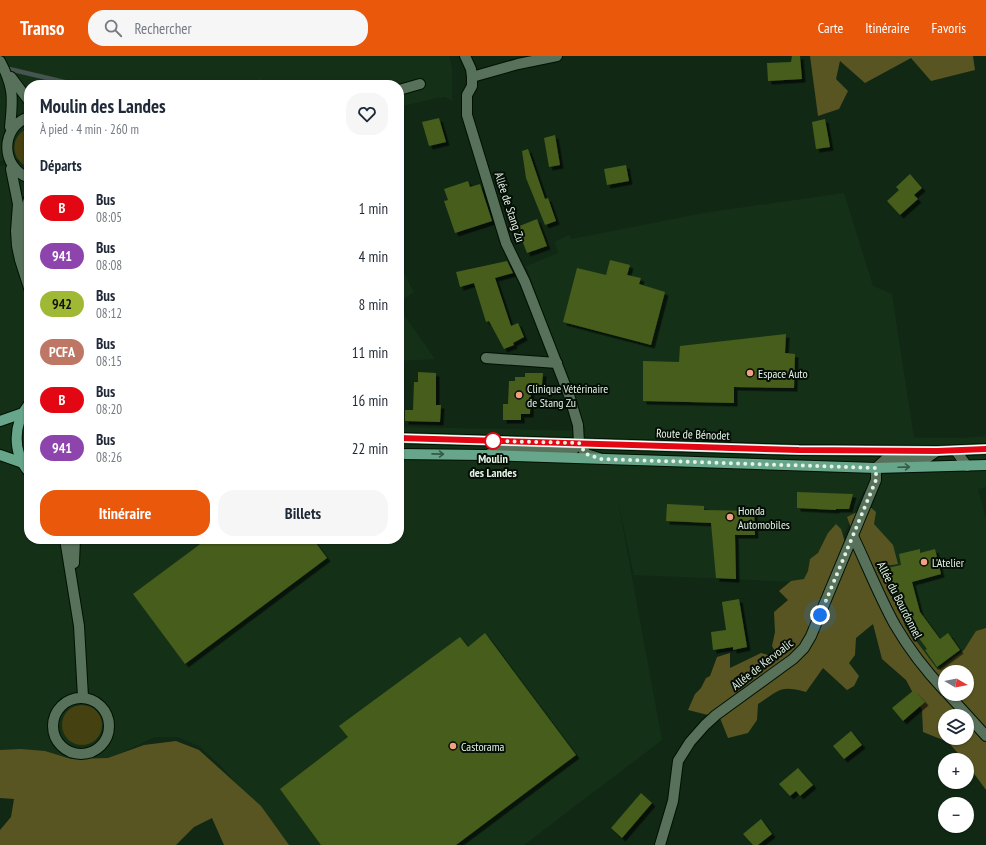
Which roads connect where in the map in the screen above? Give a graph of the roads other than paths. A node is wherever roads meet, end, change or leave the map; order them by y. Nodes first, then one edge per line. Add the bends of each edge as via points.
1 (465, 56) edge
2 (557, 56) edge
3 (2, 64) edge
4 (472, 77) junction
5 (420, 84) dead end
6 (404, 89) edge
7 (24, 94) edge
8 (24, 118) edge
9 (10, 127) junction
10 (2, 149) edge
11 (11, 169) junction
12 (24, 176) edge
13 (24, 218) edge
14 (24, 241) edge
15 (24, 272) edge
16 (486, 358) dead end
17 (557, 363) junction
18 (24, 410) edge
19 (24, 413) edge
20 (0, 421) edge
21 (404, 438) edge
22 (579, 443) junction
23 (986, 449) edge
24 (937, 451) junction
25 (956, 451) junction
26 (404, 454) edge
27 (0, 455) edge
28 (485, 455) junction
29 (601, 459) junction
30 (22, 464) junction
31 (986, 465) edge
32 (24, 466) edge
33 (967, 466) junction
34 (876, 468) junction
35 (853, 536) junction
36 (66, 544) edge
37 (75, 544) edge
38 (75, 597) junction
39 (938, 683) edge
40 (82, 698) junction
41 (954, 701) edge
42 (986, 736) edge
43 (660, 845) edge

1 - 4 street
2 - 4 street
3 - 7 street
3 - 9 street via 12,88
4 - 17 street, Allée de Stang Zu via 472,86 466,94 467,115 506,243 526,282
5 - 6 street
8 - 9 street
9 - 10 street
10 - 11 street
11 - 12 street
11 - 15 street via 18,204 17,246
13 - 14 street
16 - 17 street
17 - 22 street, Allée de Stang Zu via 576,416
18 - 20 main road
19 - 30 main road via 18,425 16,438
21 - 22 main road, Route de Bénodet
22 - 24 main road, Route de Bénodet via 799,450
22 - 28 street via 573,450 506,449
22 - 29 street via 586,454
23 - 25 main road, Route de Bénodet
24 - 25 main road, Route de Bénodet
24 - 34 street via 927,458 886,458
25 - 33 street
26 -> 28 main road
27 - 30 main road
28 - 29 main road
29 - 34 main road
30 - 32 main road
31 - 33 main road
34 -> 33 main road
34 - 35 street, Allée de Kervoalic via 876,480
35 - 39 street, Allée du Bourdonnel via 895,624 907,644
35 - 43 street, Allée de Kervoalic via 804,648 705,725 684,750 678,761 673,801
36 - 38 street
37 - 38 street
38 - 40 street via 81,654
40 - 40 street via 74,698 63,704 55,714 53,722 53,730 61,746 76,754 94,751 109,731 107,716 103,709 94,701
41 - 42 street

